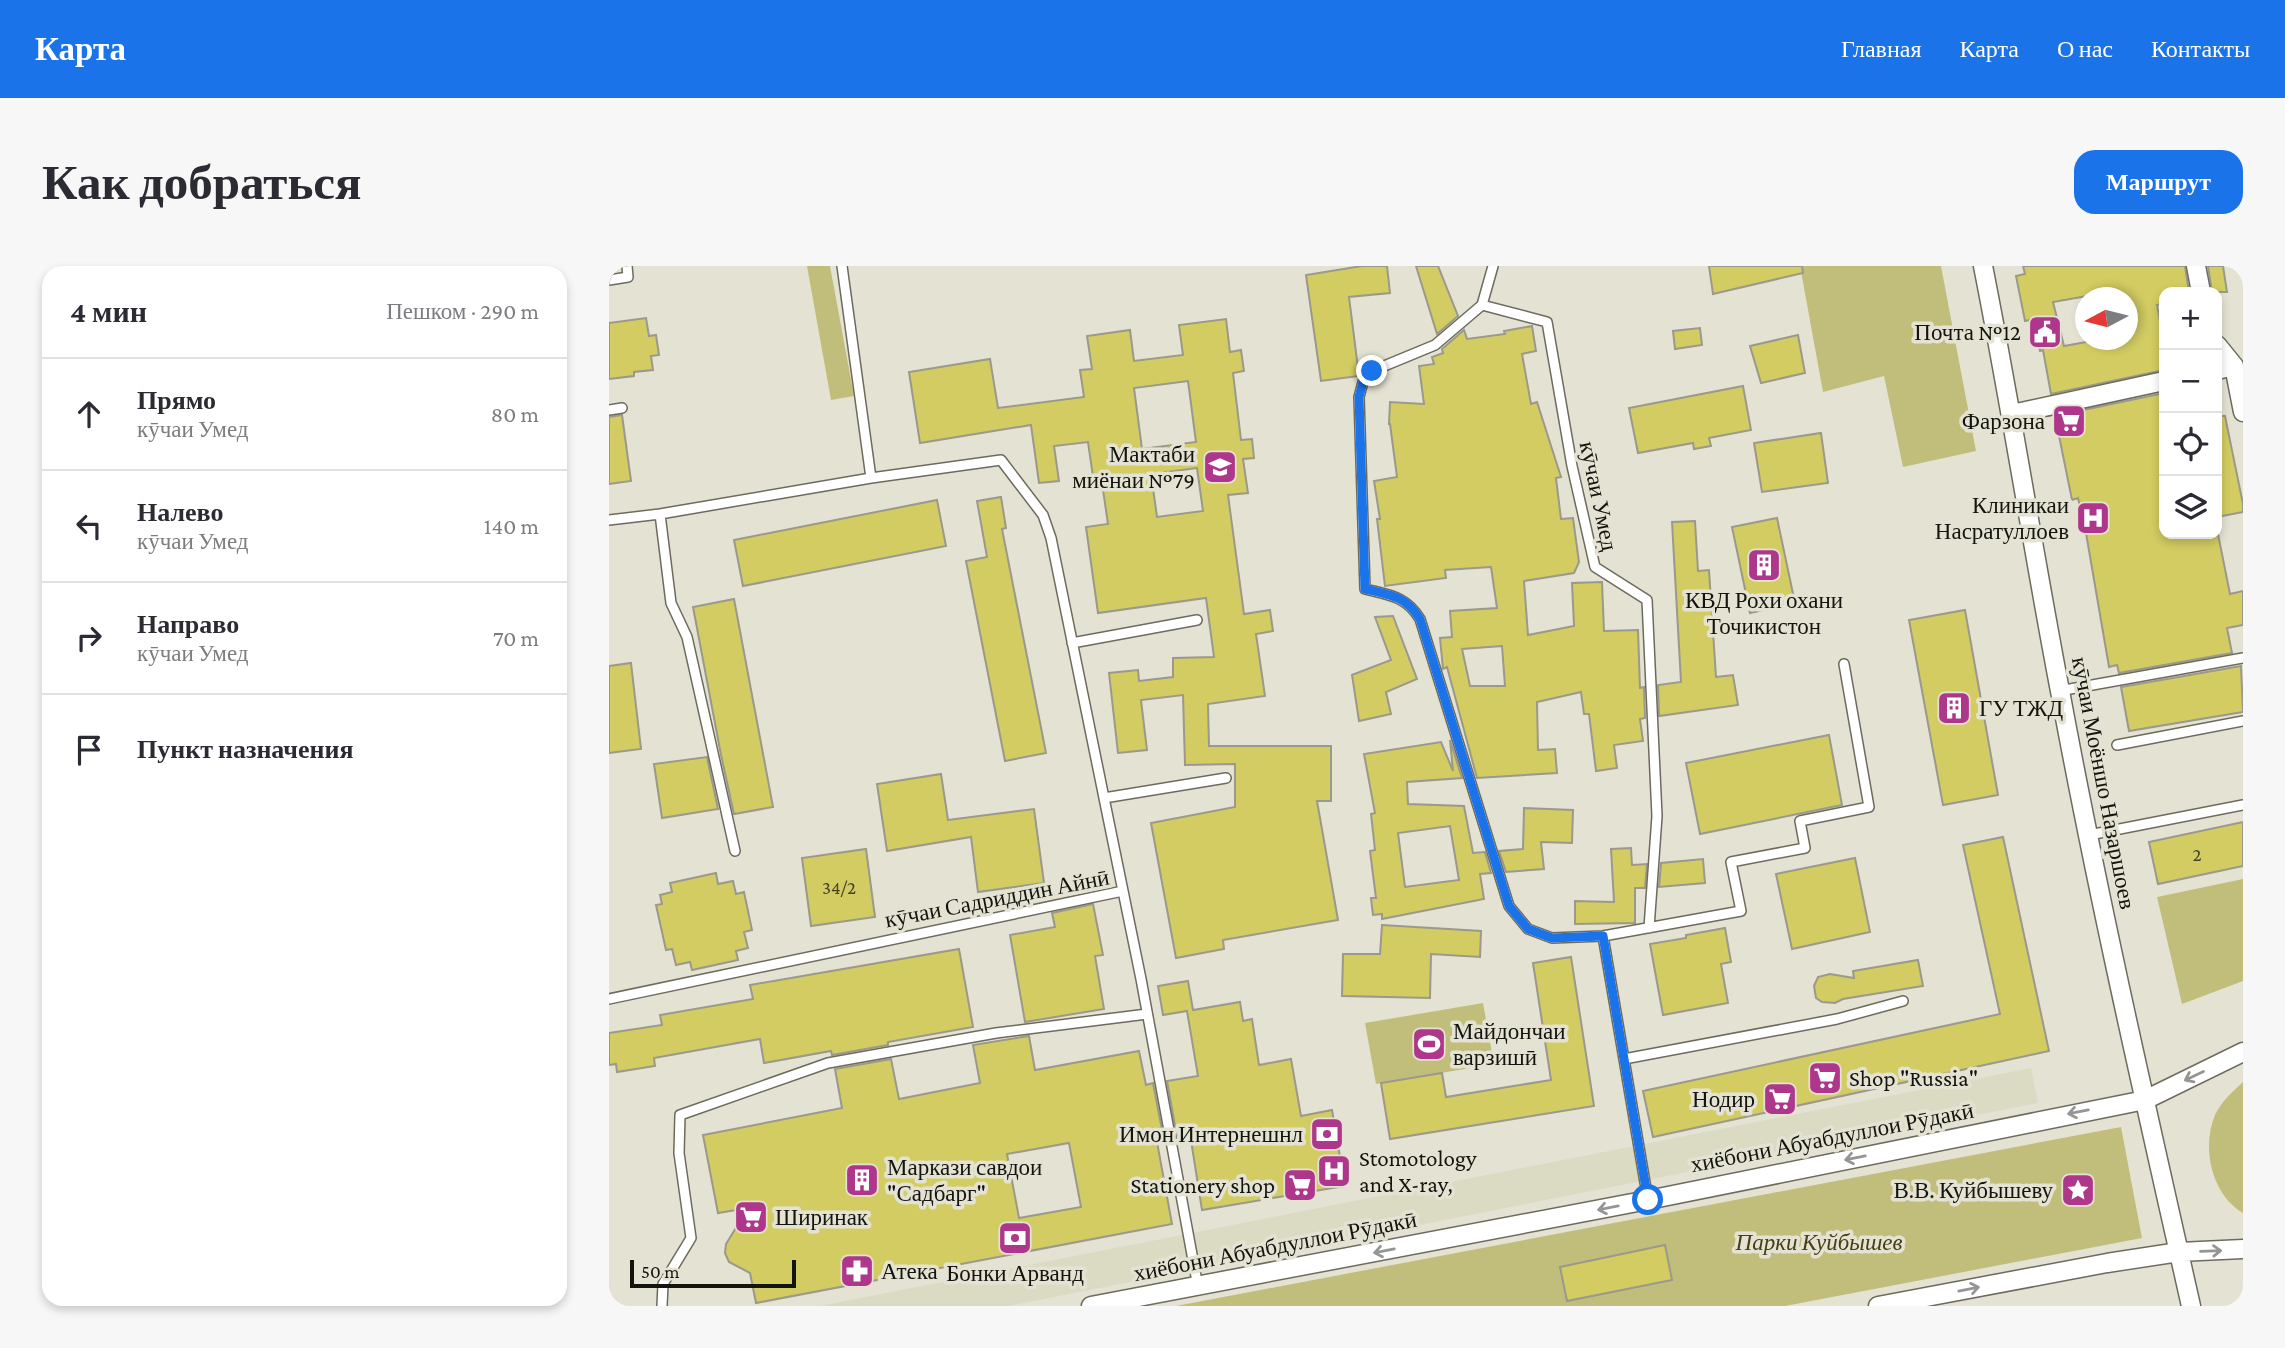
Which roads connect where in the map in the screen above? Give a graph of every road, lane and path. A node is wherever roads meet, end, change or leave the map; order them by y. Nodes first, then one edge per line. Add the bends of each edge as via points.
1 (627, 266) edge
2 (842, 266) edge
3 (1493, 266) edge
4 (1983, 266) edge
5 (2196, 266) edge
6 (609, 280) edge
7 (2200, 287) edge
8 (1482, 305) junction
9 (2219, 350) edge
10 (2225, 368) edge
11 (2159, 382) edge
12 (622, 408) dead end
13 (609, 410) edge
14 (2243, 412) edge
15 (2012, 414) junction
16 (871, 478) junction
17 (660, 514) junction
18 (609, 520) edge
19 (1197, 620) dead end
20 (1072, 643) junction
21 (2243, 658) edge
22 (1844, 664) dead end
23 (2059, 691) junction
24 (2243, 721) edge
25 (2117, 745) dead end
26 (1226, 778) dead end
27 (1104, 798) junction
28 (2243, 805) edge
29 (2089, 835) junction
30 (734, 851) dead end
31 (1123, 891) junction
32 (1649, 928) junction
33 (1603, 936) junction
34 (609, 999) edge
35 (1903, 1001) dead end
36 (1147, 1014) junction
37 (2243, 1052) edge
38 (1624, 1059) junction
39 (2145, 1100) junction
40 (1648, 1200) junction
41 (2243, 1250) edge
42 (2179, 1252) junction
43 (1198, 1287) junction
44 (662, 1306) edge
45 (1090, 1306) edge
46 (1878, 1306) edge
47 (2191, 1306) edge

1 - 6 lane via 628,277
2 - 16 lane
3 - 8 lane
4 - 15 street, кӯчаи Моёншо Назаршоев
5 - 7 street
8 - 32 lane, кӯчаи Умед via 1547,322 1595,567 1647,600 1657,816
8 - 33 lane via 1435,345 1372,371 1363,382 1359,397 1365,589 1412,605 1420,619 1509,906 1528,929 1552,938
9 - 10 street
10 - 14 street
11 - 15 street
12 - 13 lane
15 - 23 street, кӯчаи Моёншо Назаршоев
16 - 17 lane
16 - 20 lane via 1001,460 1043,515
17 - 18 lane
17 - 30 lane via 671,603 687,637
19 - 20 lane
20 - 27 lane
21 - 23 lane
22 - 32 lane via 1869,807 1800,821 1805,848 1731,862 1741,911
23 - 29 street, кӯчаи Моёншо Назаршоев
24 - 25 lane
26 - 27 lane
27 - 31 lane
28 - 29 lane
29 - 39 street, кӯчаи Моёншо Назаршоев
31 - 34 lane, кӯчаи Садриддин Айнӣ
31 - 36 lane, кӯчаи Садриддин Айнӣ
32 - 33 lane
33 - 38 lane
35 - 38 lane via 1837,1019
36 - 43 lane, кӯчаи Садриддин Айнӣ
36 - 44 lane via 996,1033 828,1063 680,1115 679,1153 691,1238 663,1284
37 -> 39 street, хиёбони Абуабдуллои Рӯдакӣ
38 - 40 lane
39 -> 40 street, хиёбони Абуабдуллои Рӯдакӣ
39 - 42 street, кӯчаи Моёншо Назаршоев
40 -> 43 street, хиёбони Абуабдуллои Рӯдакӣ
42 -> 41 street
46 -> 42 street
42 - 47 street, кӯчаи Моёншо Назаршоев
43 - 45 street, хиёбони Абуабдуллои Рӯдакӣ

